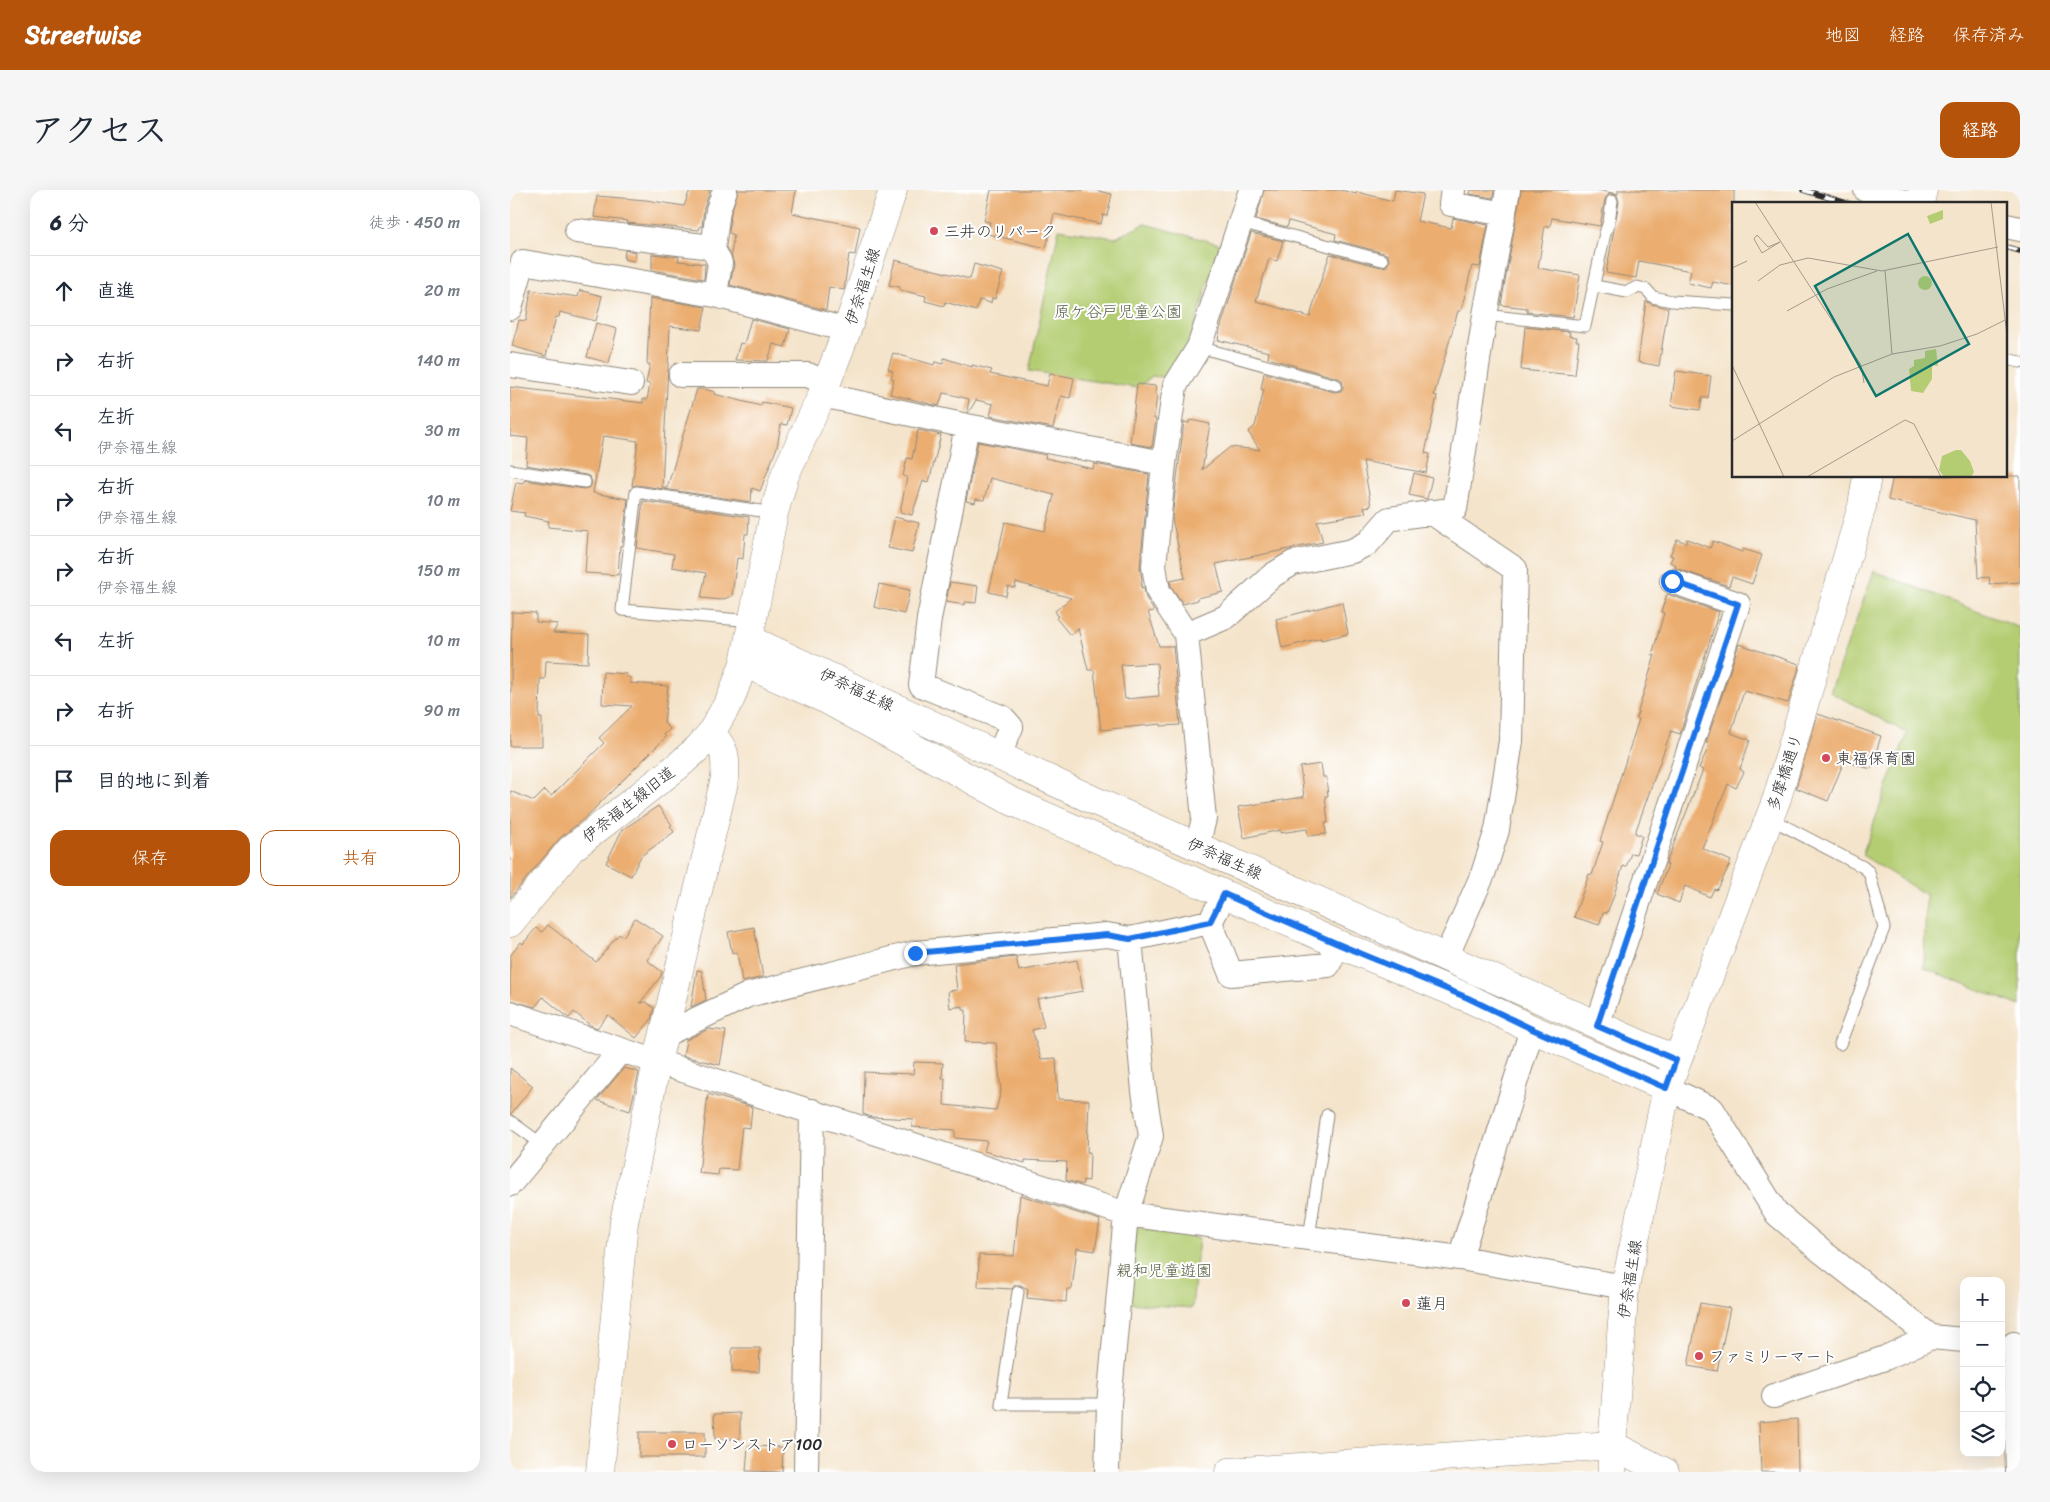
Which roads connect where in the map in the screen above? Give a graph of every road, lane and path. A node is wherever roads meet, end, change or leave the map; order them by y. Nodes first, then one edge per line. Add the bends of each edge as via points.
1 (725, 190) edge
2 (893, 190) edge
3 (1251, 190) edge
4 (1453, 190) edge
5 (1508, 190) edge
6 (1866, 190) edge
7 (1612, 201) dead end
8 (1921, 201) edge
9 (1504, 214) junction
10 (1240, 222) junction
11 (577, 231) dead end
12 (713, 249) junction
13 (1382, 260) dead end
14 (1595, 286) junction
15 (715, 295) junction
16 (1732, 305) edge
17 (510, 308) edge
18 (1485, 315) junction
19 (847, 330) junction
20 (1199, 347) junction
21 (510, 365) edge
22 (681, 375) dead end
23 (631, 383) dead end
24 (1336, 385) dead end
25 (824, 389) junction
26 (967, 426) junction
27 (1164, 463) junction
28 (510, 470) edge
29 (1868, 478) edge
30 (585, 482) dead end
31 (1431, 512) junction
32 (774, 513) junction
33 (1672, 581) dead end
34 (1186, 634) junction
35 (746, 651) junction
36 (711, 733) junction
37 (998, 755) junction
38 (1769, 818) junction
39 (1197, 846) junction
40 (1224, 894) junction
41 (1210, 922) junction
42 (510, 923) edge
43 (1130, 939) junction
44 (1338, 944) junction
45 (1446, 957) junction
46 (510, 1013) edge
47 (1597, 1026) junction
48 (1532, 1029) junction
49 (664, 1035) junction
50 (1840, 1044) dead end
51 (621, 1050) junction
52 (1676, 1060) junction
53 (657, 1062) junction
54 (1666, 1088) junction
55 (812, 1111) junction
56 (1327, 1115) dead end
57 (510, 1121) edge
58 (543, 1145) junction
59 (510, 1184) edge
60 (1126, 1214) junction
61 (1309, 1238) junction
62 (1460, 1258) junction
63 (1625, 1287) junction
64 (1018, 1292) dead end
65 (1931, 1337) junction
66 (1960, 1340) edge
67 (2012, 1344) edge
68 (1774, 1396) dead end
69 (1108, 1404) junction
70 (1612, 1445) junction
71 (600, 1472) edge
72 (806, 1472) edge
73 (1107, 1472) edge
74 (1229, 1472) edge
75 (1612, 1472) edge
76 (1665, 1472) edge
77 (2018, 1472) edge

1 - 12 street via 718,210
2 - 19 main road, 伊奈福生線
3 - 10 street
4 - 9 street via 1451,204
5 - 9 street
6 - 8 street
7 - 14 lane
9 - 18 street
10 - 13 lane
10 - 20 street
11 - 12 street
12 - 15 street via 720,263
14 - 16 lane via 1627,292 1637,287 1646,289 1653,297 1672,301
14 - 18 lane via 1586,326
15 - 17 street via 523,262
15 - 19 street
18 - 31 street via 1455,509
19 - 25 main road, 伊奈福生線
20 - 24 lane
20 - 27 street via 1174,386
21 - 23 street
22 - 25 street via 808,375
25 - 26 street
25 - 32 main road, 伊奈福生線 via 785,475
26 - 27 street
26 - 37 street via 929,619 921,685 1003,718 1010,727
27 - 34 street via 1154,566 1158,591
28 - 30 lane
29 - 38 main road, 多摩橋通り
31 - 34 street via 1389,519 1368,543 1352,551 1293,563 1273,575 1226,617
31 - 45 street via 1515,569 1511,741 1497,830 1483,874
32 - 35 main road, 伊奈福生線
32 - 35 lane via 636,492 622,610
33 - 47 street via 1738,604
34 - 39 street via 1204,819
35 - 36 main road, 伊奈福生線旧道 via 731,698
35 - 37 main road, 伊奈福生線
35 - 40 main road, 伊奈福生線 via 827,700 1009,800
36 - 42 main road, 伊奈福生線旧道 via 678,766 571,850
36 - 49 main road via 726,757 725,778
37 - 39 main road, 伊奈福生線
38 - 50 lane via 1869,872 1884,928
38 - 52 main road, 多摩橋通り
39 - 45 main road, 伊奈福生線
40 - 41 street
40 - 44 main road, 伊奈福生線
41 - 43 street
41 - 44 street via 1231,974 1328,965
43 - 49 street via 1107,935 915,953 748,994
43 - 60 street via 1144,1091 1152,1136
44 - 48 main road, 伊奈福生線 via 1468,998
45 - 47 main road, 伊奈福生線
46 - 51 street
47 - 52 main road, 伊奈福生線
48 - 54 main road, 伊奈福生線
48 - 62 street
49 - 53 main road
51 - 53 street
51 - 58 street
52 - 54 main road, 伊奈福生線
53 - 55 street
53 - 71 main road via 624,1222
54 - 63 main road, 伊奈福生線
54 - 65 street via 1712,1109 1777,1214
55 - 60 street
55 - 72 street
56 - 61 lane
57 - 58 lane
58 - 59 street
60 - 61 street
60 - 69 street
61 - 62 street
62 - 63 street
63 - 70 main road, 伊奈福生線
64 - 69 lane via 1001,1404
65 - 66 street
65 - 68 street via 1885,1358
67 - 77 street
69 - 73 street
70 - 74 main road
70 - 75 main road, 伊奈福生線
70 - 76 main road

